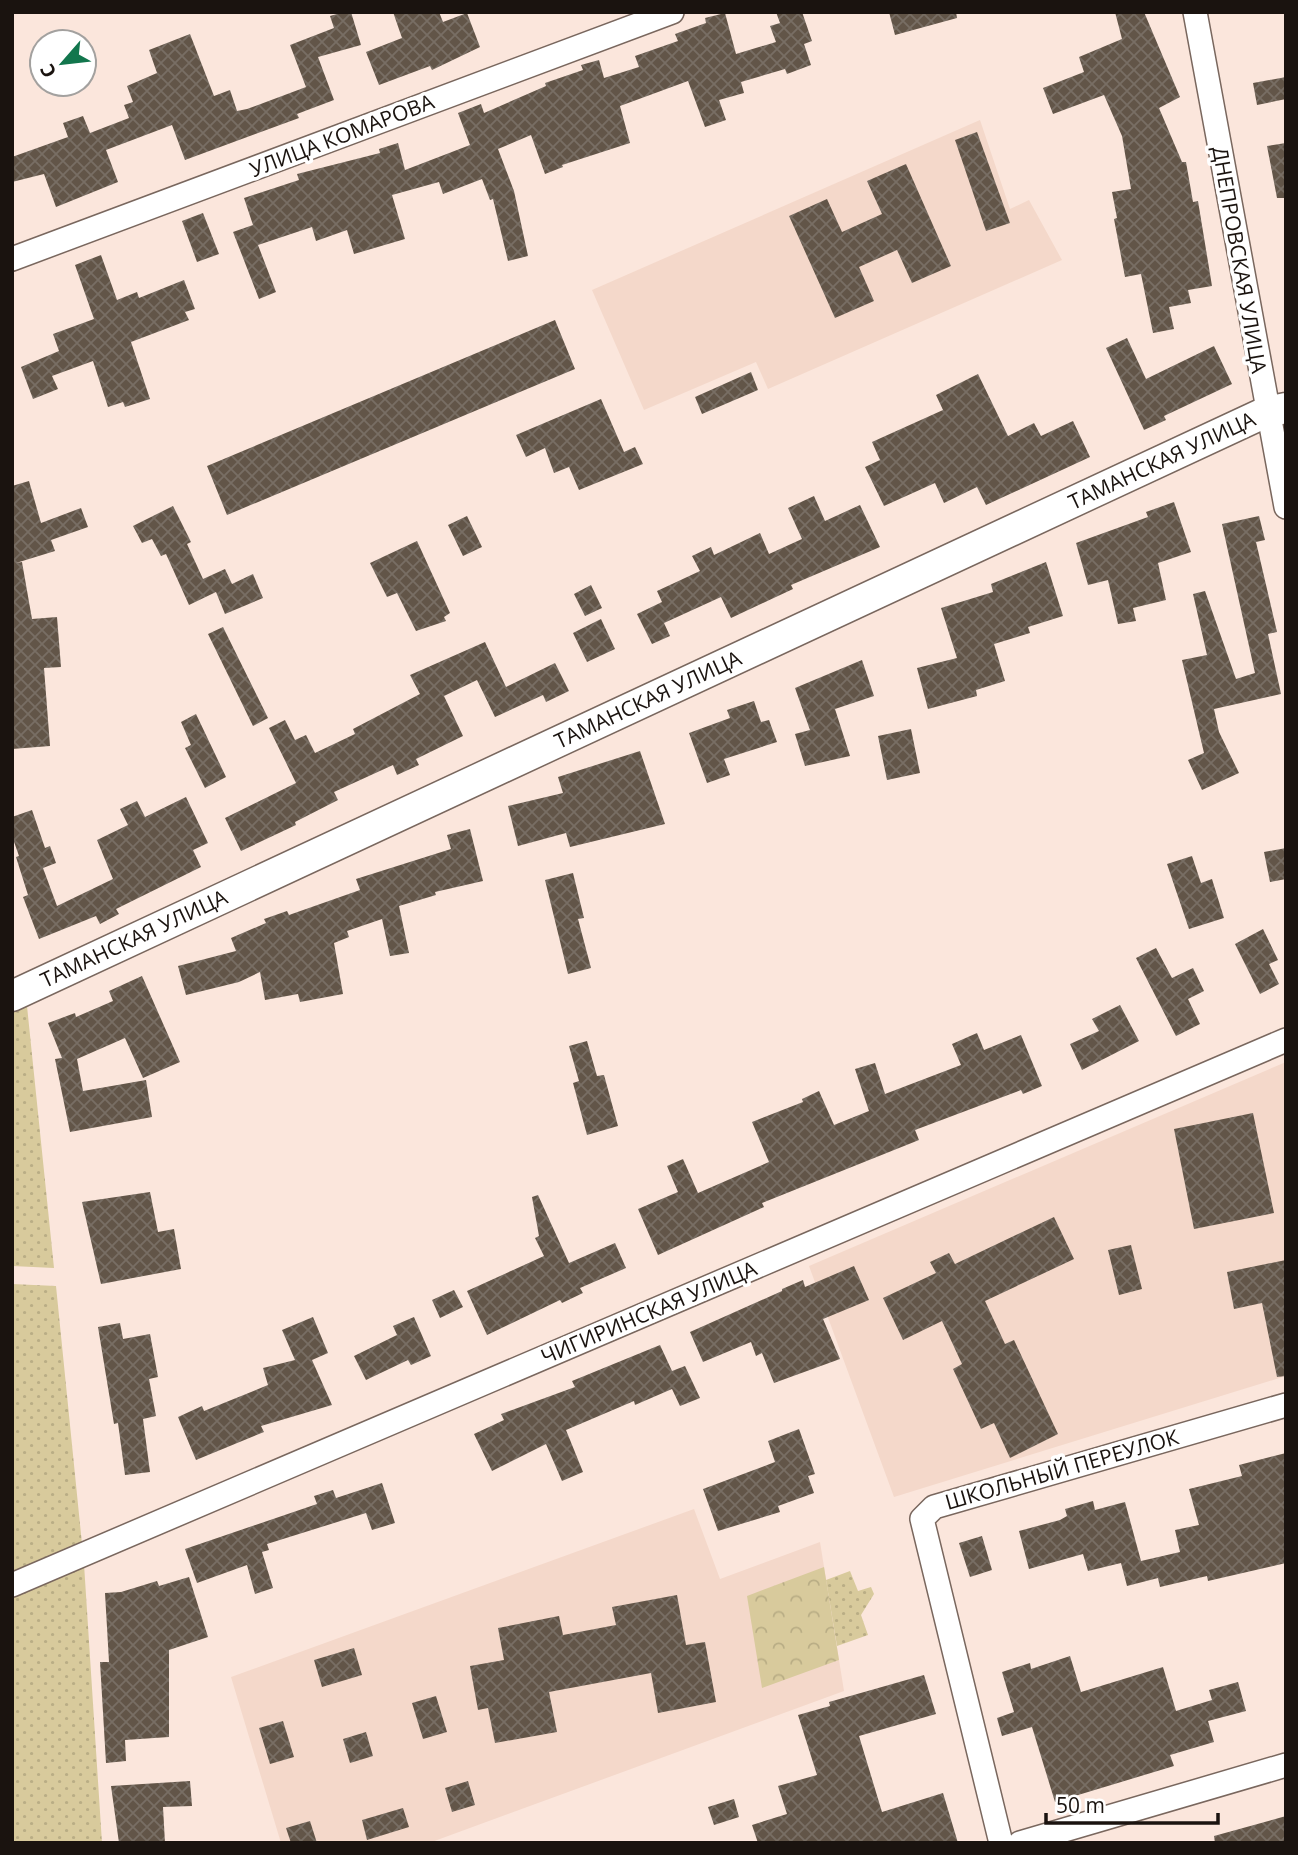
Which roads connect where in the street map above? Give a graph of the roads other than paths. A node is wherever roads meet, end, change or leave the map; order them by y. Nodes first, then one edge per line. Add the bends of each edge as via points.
1 (672, 12) edge
2 (1195, 12) edge
3 (12, 259) edge
4 (1276, 410) edge
5 (1286, 507) edge
6 (12, 996) edge
7 (1286, 1040) edge
8 (1286, 1405) edge
9 (12, 1585) edge
10 (1286, 1765) edge
11 (1001, 1843) edge
12 (1020, 1843) edge

1 - 3 street, УЛИЦА КОМАРОВА
2 - 4 street, ДНЕПРОВСКАЯ УЛИЦА
4 - 5 street, ДНЕПРОВСКАЯ УЛИЦА
4 - 6 street, ТАМАНСКАЯ УЛИЦА
7 - 9 street, ЧИГИРИНСКАЯ УЛИЦА
8 - 11 street, ШКОЛЬНЫЙ ПЕРЕУЛОК via 934,1507 922,1520
10 - 12 street

